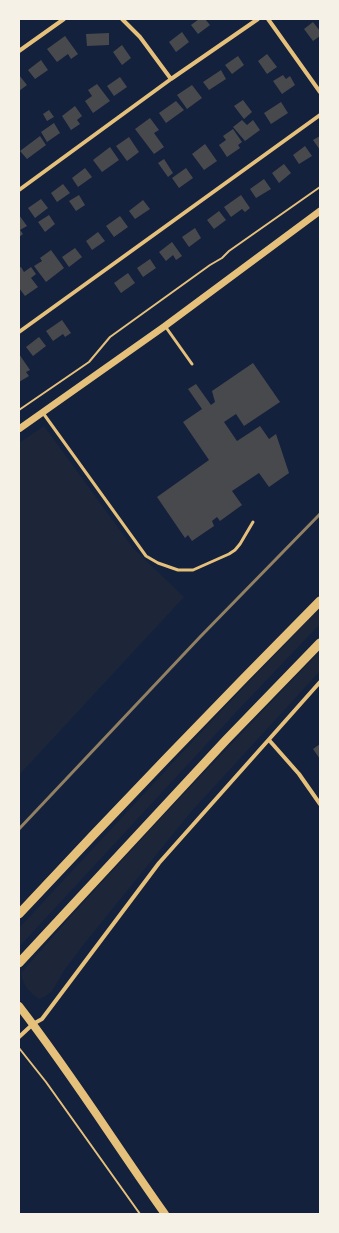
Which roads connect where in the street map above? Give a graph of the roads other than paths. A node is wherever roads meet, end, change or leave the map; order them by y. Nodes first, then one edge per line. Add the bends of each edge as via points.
1 (64, 19) edge
2 (122, 19) edge
3 (258, 19) edge
4 (268, 19) edge
5 (19, 51) edge
6 (171, 80) junction
7 (320, 92) edge
8 (320, 115) edge
9 (19, 190) edge
10 (320, 210) edge
11 (165, 326) junction
12 (19, 332) edge
13 (192, 364) dead end
14 (42, 412) junction
15 (19, 429) edge
16 (253, 522) dead end
17 (320, 601) edge
18 (320, 643) edge
19 (320, 682) edge
20 (269, 740) junction
21 (320, 804) edge
22 (19, 914) edge
23 (19, 963) edge
24 (19, 1006) edge
25 (33, 1024) junction
26 (19, 1037) edge
27 (164, 1214) edge

1 - 5 street
2 - 6 street via 140,36
3 - 6 street
4 - 7 street
6 - 9 street
8 - 12 street
10 - 11 street
11 - 13 lane
11 - 14 street
14 - 15 street
14 - 16 lane via 146,556 158,563 178,570 193,570 214,561 235,550
17 - 22 main road via 115,810
18 - 23 main road via 226,740
19 - 20 street
20 - 21 street via 299,774
20 - 25 street via 159,863 42,1019
24 - 25 main road
25 - 26 street
25 - 27 main road

